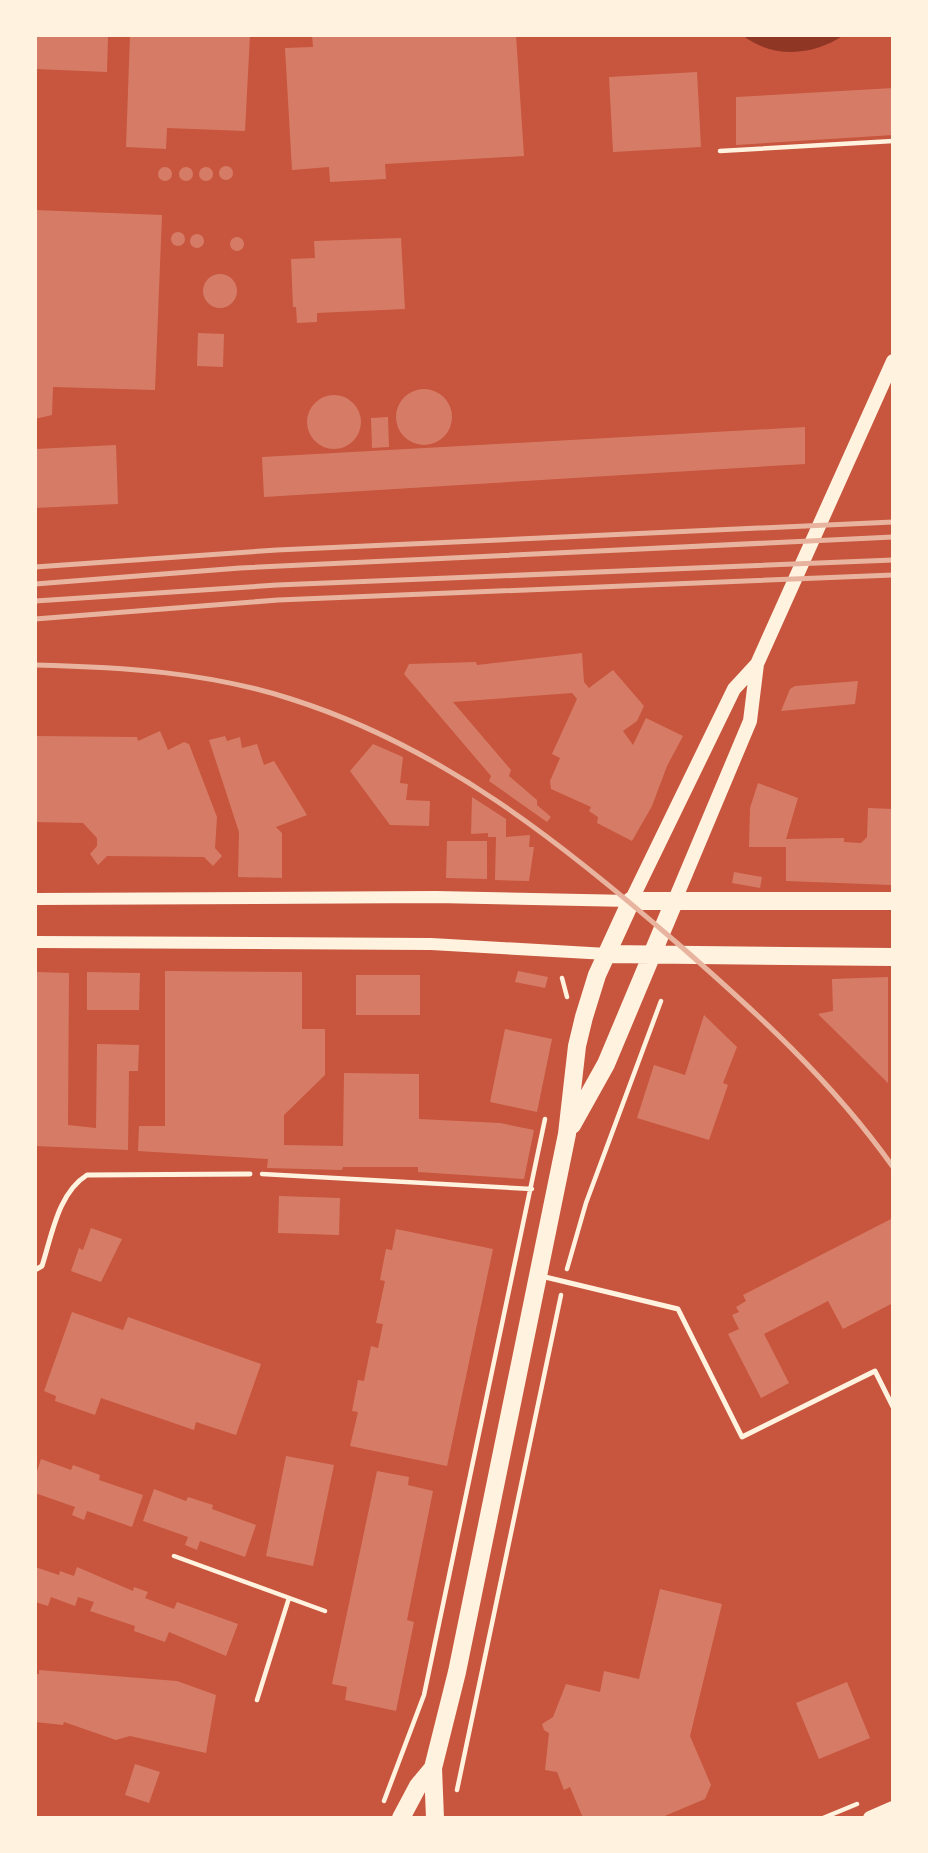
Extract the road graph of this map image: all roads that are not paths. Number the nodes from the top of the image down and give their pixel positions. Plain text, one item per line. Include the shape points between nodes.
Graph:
1 (893, 361) edge
2 (757, 664) junction
3 (35, 899) edge
4 (631, 901) junction
5 (893, 901) edge
6 (674, 902) junction
7 (35, 942) edge
8 (607, 954) junction
9 (651, 956) junction
10 (893, 957) edge
11 (567, 1134) junction
12 (250, 1174) road end
13 (35, 1270) edge
14 (538, 1275) junction
15 (893, 1407) edge
16 (433, 1768) junction
17 (893, 1808) edge
18 (401, 1818) edge
19 (435, 1818) edge
20 (870, 1818) edge

1 - 2 main road
2 - 4 main road via 734,688
2 - 6 main road via 750,722
3 - 4 street
4 - 6 main road
4 - 8 main road
5 - 6 main road
6 - 9 main road
7 - 8 street via 418,944
8 - 9 main road
8 - 11 main road via 590,994 577,1046
9 - 10 main road
9 - 11 main road via 606,1064
11 - 14 main road
12 - 13 lane via 87,1175 66,1195 42,1266
14 - 15 lane via 678,1309 742,1437 875,1371
14 - 16 main road
16 - 18 main road
16 - 19 main road
17 - 20 main road

